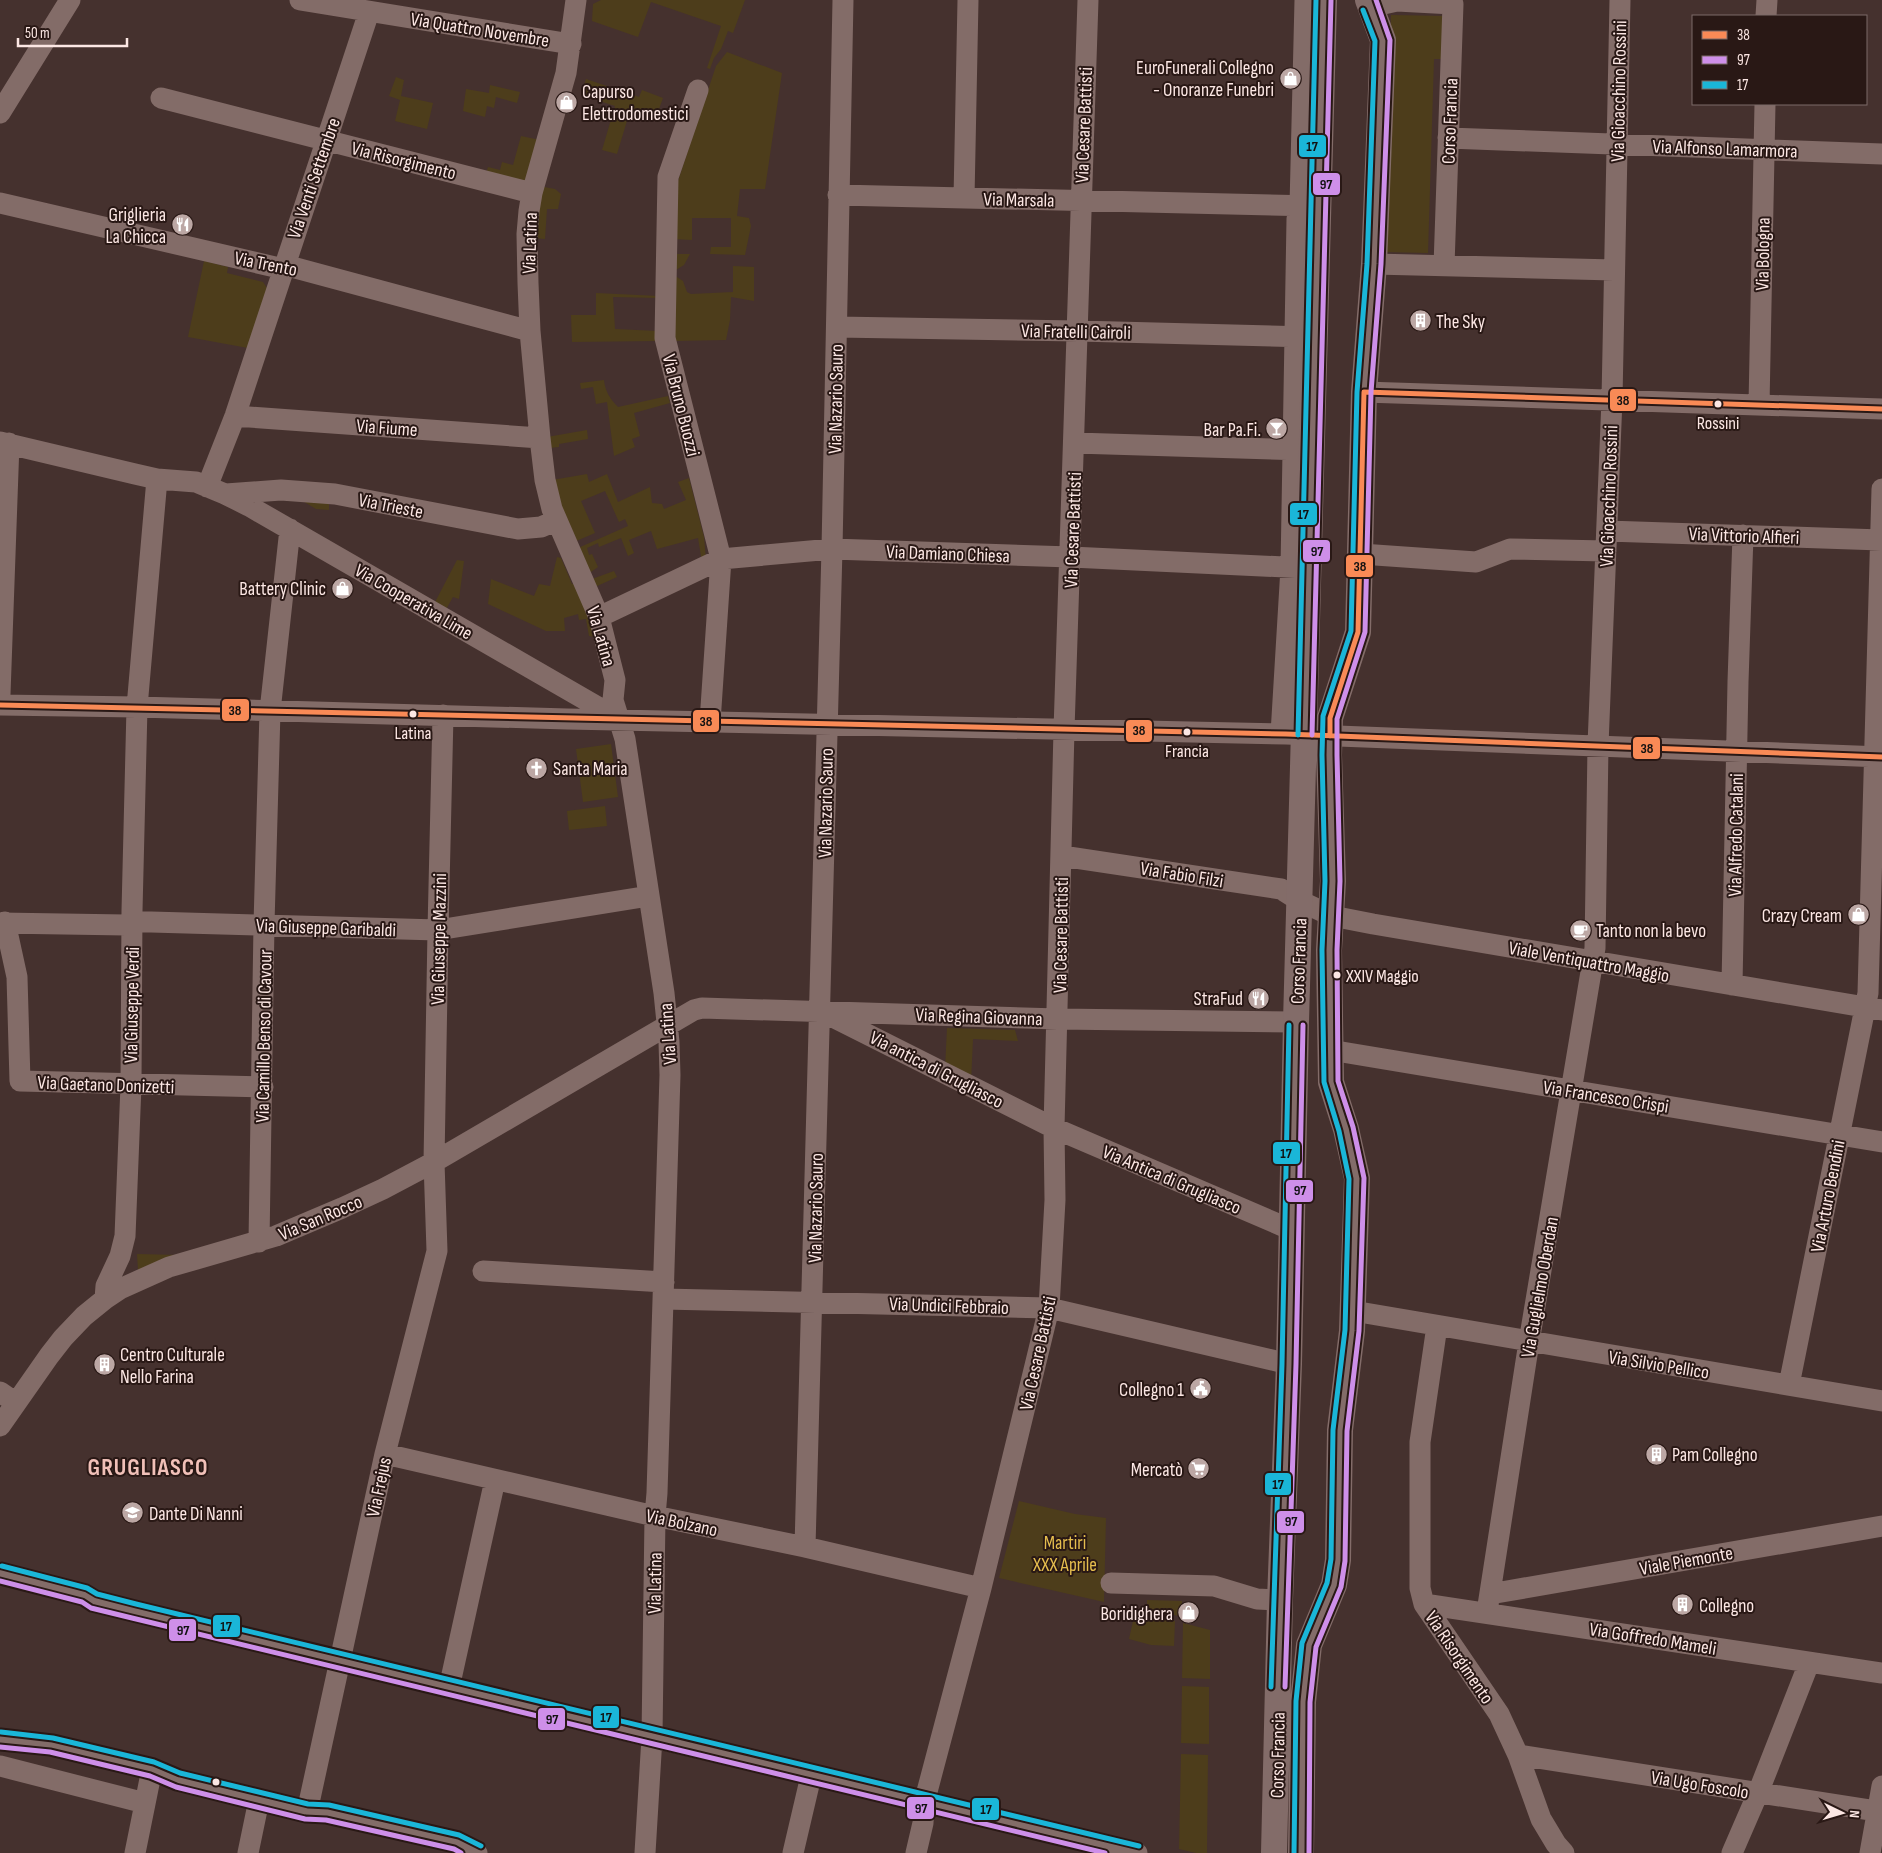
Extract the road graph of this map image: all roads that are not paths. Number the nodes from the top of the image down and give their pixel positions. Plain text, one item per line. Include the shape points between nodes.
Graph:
1 (70, 0) edge
2 (300, 0) edge
3 (576, 0) edge
4 (843, 0) edge
5 (968, 0) edge
6 (1088, 0) edge
7 (1305, 0) edge
8 (1324, 0) edge
9 (1620, 0) edge
10 (1767, 0) edge
11 (1425, 1) edge
12 (1369, 3) edge
13 (370, 12) junction
14 (1766, 15) edge
15 (571, 44) junction
16 (698, 90) dead end
17 (161, 98) dead end
18 (1765, 105) edge
19 (0, 113) edge
20 (1312, 128) junction
21 (1448, 138) junction
22 (326, 140) junction
23 (1617, 143) junction
24 (1764, 150) junction
25 (1882, 154) edge
26 (532, 192) junction
27 (838, 194) junction
28 (964, 198) junction
29 (1081, 201) junction
30 (0, 203) edge
31 (1309, 206) junction
32 (1374, 264) junction
33 (1444, 266) junction
34 (283, 269) junction
35 (1614, 270) junction
36 (837, 327) junction
37 (530, 331) junction
38 (1078, 331) junction
39 (1304, 337) junction
40 (1364, 392) junction
41 (1612, 399) junction
42 (1759, 405) junction
43 (1882, 409) edge
44 (235, 416) junction
45 (540, 438) junction
46 (4, 443) edge
47 (1074, 443) junction
48 (1302, 449) junction
49 (157, 479) junction
50 (1882, 489) edge
51 (216, 490) junction
52 (556, 521) junction
53 (290, 528) junction
54 (1743, 535) junction
55 (1881, 540) edge
56 (1603, 544) junction
57 (832, 549) junction
58 (1361, 554) junction
59 (1071, 557) junction
60 (720, 559) junction
61 (1300, 568) junction
62 (1881, 594) edge
63 (600, 616) junction
64 (0, 694) edge
65 (0, 705) edge
66 (137, 707) junction
67 (270, 711) junction
68 (443, 716) junction
69 (619, 720) junction
70 (710, 722) junction
71 (827, 724) junction
72 (1064, 730) junction
73 (1305, 735) junction
74 (1598, 745) junction
75 (1737, 751) junction
76 (1879, 757) edge
77 (1062, 856) junction
78 (649, 896) junction
79 (1300, 901) junction
80 (1332, 916) junction
81 (2, 923) edge
82 (132, 924) junction
83 (264, 924) junction
84 (438, 930) junction
85 (1594, 961) junction
86 (1732, 985) junction
87 (1874, 1009) edge
88 (820, 1011) junction
89 (1058, 1019) junction
90 (1296, 1022) junction
91 (667, 1026) junction
92 (1330, 1050) junction
93 (131, 1085) junction
94 (263, 1087) junction
95 (1572, 1090) junction
96 (1054, 1128) junction
97 (1839, 1134) junction
98 (1882, 1142) edge
99 (434, 1162) junction
100 (1292, 1230) junction
101 (259, 1242) junction
102 (483, 1271) dead end
103 (663, 1290) junction
104 (105, 1298) junction
105 (812, 1302) junction
106 (1049, 1308) junction
107 (1365, 1313) dead end
108 (1437, 1326) junction
109 (1529, 1342) junction
110 (1289, 1364) junction
111 (1789, 1385) junction
112 (8, 1397) edge
113 (1882, 1401) edge
114 (0, 1426) edge
115 (385, 1454) junction
116 (495, 1480) junction
117 (654, 1516) junction
118 (1882, 1526) edge
119 (805, 1547) junction
120 (0, 1573) edge
121 (1112, 1583) dead end
122 (981, 1588) junction
123 (1280, 1600) junction
124 (1488, 1603) junction
125 (1424, 1604) junction
126 (339, 1661) junction
127 (1809, 1663) junction
128 (1882, 1673) edge
129 (449, 1688) junction
130 (652, 1738) junction
131 (0, 1739) edge
132 (1518, 1755) junction
133 (0, 1766) edge
134 (152, 1769) junction
135 (811, 1776) junction
136 (1882, 1786) edge
137 (1758, 1793) junction
138 (259, 1800) junction
139 (145, 1803) junction
140 (924, 1803) junction
141 (306, 1812) junction
142 (1880, 1812) edge
143 (135, 1853) edge
144 (248, 1853) edge
145 (477, 1853) edge
146 (645, 1853) edge
147 (793, 1853) edge
148 (916, 1853) edge
149 (1137, 1853) edge
150 (1274, 1853) edge
151 (1301, 1853) edge
152 (1564, 1853) edge
153 (1732, 1853) edge
154 (1870, 1853) edge

1 - 19 street
2 - 13 street, Via Quattro Novembre
3 - 15 street, Via Latina
4 - 27 street, Via Nazario Sauro
5 - 28 street
6 - 29 street, Via Cesare Battisti
7 - 20 street, Corso Francia
8 - 20 main road, Corso Francia
9 - 23 street, Via Gioacchino Rossini
10 - 14 street
11 - 12 street, Corso Francia
11 - 21 street, Corso Francia via 1453,4
12 - 32 main road, Corso Francia via 1383,40
13 - 15 street, Via Quattro Novembre
13 - 22 street, Via Venti Settembre
15 - 26 street, Via Latina via 566,73
16 - 60 street, Via Bruno Buozzi via 668,177 665,338
17 - 22 street, Via Risorgimento
18 - 24 street, Via Bologna
20 - 31 main road, Corso Francia
21 - 23 street, Via Alfonso Lamarmora
21 - 33 street, Corso Francia
22 - 26 street, Via Risorgimento
22 - 34 street, Via Venti Settembre
23 - 24 street, Via Alfonso Lamarmora
23 - 35 street, Via Gioacchino Rossini
24 - 25 street, Via Alfonso Lamarmora
24 - 42 street, Via Bologna
26 - 37 street, Via Latina via 527,234
27 - 28 street, Via Marsala
27 - 36 street, Via Nazario Sauro
28 - 29 street, Via Marsala
29 - 31 street, Via Marsala
29 - 38 street, Via Cesare Battisti
30 - 34 street, Via Trento
31 - 39 main road, Corso Francia
32 - 33 street
32 - 40 main road, Corso Francia
33 - 35 street
34 - 37 street, Via Trento via 292,267
34 - 44 street, Via Venti Settembre
35 - 41 street, Via Gioacchino Rossini
36 - 38 street, Via Fratelli Cairoli
36 - 57 street, Via Nazario Sauro
37 - 45 street, Via Latina
38 - 39 street, Via Fratelli Cairoli
38 - 47 street, Via Cesare Battisti
39 - 48 main road, Corso Francia
40 - 41 street
40 - 58 main road, Corso Francia
41 - 42 street
41 - 56 street, Via Gioacchino Rossini
42 - 43 street
44 - 45 street, Via Fiume
44 - 51 street, Via Venti Settembre
45 - 52 street, Via Latina via 545,480
46 - 49 street
46 - 64 street
47 - 48 street
47 - 59 street, Via Cesare Battisti
48 - 61 main road, Corso Francia
49 - 51 street via 196,482
49 - 66 street, Via Giuseppe Verdi
50 - 55 street
51 - 52 street, Via Trieste via 335,494 518,530
51 - 53 street, Via Cooperativa Lime
52 - 63 street, Via Latina
53 - 67 street, Via Camillo Benso di Cavour
53 - 69 street, Via Cooperativa Lime
54 - 55 street, Via Vittorio Alfieri
54 - 56 street, Via Vittorio Alfieri
54 - 75 street, Via Alfredo Catalani
55 - 62 street
56 - 58 street via 1510,548 1476,562
56 - 74 street, Via Gioacchino Rossini
57 - 59 street, Via Damiano Chiesa
57 - 60 street, Via Damiano Chiesa
57 - 71 street, Via Nazario Sauro
58 - 73 main road, Corso Francia via 1358,632 1330,718
59 - 61 street, Via Damiano Chiesa
59 - 72 street, Via Cesare Battisti
60 - 63 street, Via Damiano Chiesa
60 - 70 street, Via Bruno Buozzi
61 - 73 main road, Corso Francia
62 - 76 street
63 - 69 street, Via Latina via 615,680 613,700
65 - 66 street
66 - 67 street
66 - 82 street, Via Giuseppe Verdi
67 - 68 street
67 - 83 street, Via Camillo Benso di Cavour
68 - 69 street
68 - 84 street, Via Giuseppe Mazzini
69 - 70 street
69 - 78 street, Via Latina via 625,739
70 - 71 street
71 - 72 street
71 - 88 street, Via Nazario Sauro
72 - 73 street
72 - 77 street, Via Cesare Battisti
73 - 74 street
73 - 79 main road, Corso Francia
73 - 80 main road, Corso Francia
74 - 75 street
74 - 85 street, Via Gioacchino Rossini
75 - 76 street
75 - 86 street, Via Alfredo Catalani
76 - 87 street via 1869,983
77 - 79 street, Via Fabio Filzi via 1281,889
77 - 89 street, Via Cesare Battisti
78 - 84 street, Via Giuseppe Garibaldi
78 - 91 street, Via Latina
79 - 80 street, Viale Ventiquattro Maggio
79 - 90 main road, Corso Francia
80 - 85 street, Viale Ventiquattro Maggio
80 - 92 main road, Corso Francia
81 - 82 street, Via Giuseppe Garibaldi
81 - 93 street, Via Gaetano Donizetti via 17,977 20,1081
82 - 83 street, Via Giuseppe Garibaldi
82 - 93 street, Via Giuseppe Verdi
83 - 84 street, Via Giuseppe Garibaldi
83 - 94 street, Via Camillo Benso di Cavour
84 - 99 street, Via Giuseppe Mazzini
85 - 86 street, Viale Ventiquattro Maggio
85 - 95 street, Via Guglielmo Oberdan
86 - 87 street, Viale Ventiquattro Maggio
87 - 97 street, Via Arturo Bendini
88 - 89 street, Via Regina Giovanna
88 - 91 street, Via Regina Giovanna via 702,1008 686,1013
88 - 96 street, Via antica di Grugliasco
88 - 105 street, Via Nazario Sauro
89 - 90 street, Via Regina Giovanna
89 - 96 street, Via Cesare Battisti
90 - 100 main road, Corso Francia
91 - 99 street, Via San Rocco
91 - 103 street, Via Latina via 670,1075
92 - 95 street, Via Francesco Crispi
92 - 151 main road, Corso Francia via 1331,1082 1357,1178 1352,1331 1340,1430 1338,1560 1334,1585 1309,1645 1303,1702
93 - 94 street, Via Gaetano Donizetti
93 - 104 street, Via Giuseppe Verdi via 125,1236 106,1286
94 - 101 street, Via Camillo Benso di Cavour
95 - 97 street, Via Francesco Crispi
95 - 109 street, Via Guglielmo Oberdan
96 - 100 street, Via Antica di Grugliasco
96 - 106 street, Via Cesare Battisti via 1055,1200
97 - 98 street, Via Francesco Crispi
97 - 111 street, Via Arturo Bendini
99 - 101 street, Via San Rocco via 342,1208
99 - 115 street, Via Frejus via 437,1252
100 - 110 main road, Corso Francia
101 - 104 street, Via San Rocco via 169,1267
102 - 103 street
103 - 105 street, Via Undici Febbraio
103 - 117 street, Via Latina
104 - 112 street, Via San Rocco
105 - 106 street, Via Undici Febbraio
105 - 119 street, Via Nazario Sauro
106 - 110 street, Via Undici Febbraio
106 - 122 street, Via Cesare Battisti
107 - 108 street
108 - 109 street, Via Silvio Pellico
108 - 125 street, Via Risorgimento via 1420,1442 1420,1588
109 - 111 street, Via Silvio Pellico
109 - 124 street, Via Guglielmo Oberdan
110 - 123 main road, Corso Francia
111 - 113 street, Via Silvio Pellico
112 - 114 street, Via San Rocco
115 - 116 street, Via Bolzano
115 - 126 street, Via Frejus
116 - 117 street, Via Bolzano
116 - 129 street
117 - 119 street, Via Bolzano
117 - 130 street, Via Latina
118 - 124 street, Viale Piemonte
119 - 122 street, Via Bolzano
120 - 126 street via 85,1595 94,1601
121 - 123 street via 1214,1586 1257,1600
122 - 140 street, Via Cesare Battisti
123 - 150 main road, Corso Francia
124 - 125 street, Via Goffredo Mameli
124 - 127 street, Via Goffredo Mameli
125 - 132 street, Via Risorgimento via 1499,1714
126 - 129 street
126 - 141 street, Via Frejus
127 - 128 street, Via Goffredo Mameli
127 - 137 street
129 - 130 street
130 - 135 street
130 - 146 street, Via Latina
131 - 134 street via 51,1745
132 - 137 street, Via Ugo Foscolo
132 - 152 street, Via Risorgimento via 1541,1820
133 - 139 street
134 - 138 street via 178,1780
134 - 139 street
135 - 140 street
135 - 147 street
136 - 142 street
137 - 142 street, Via Ugo Foscolo
137 - 153 street
138 - 141 street
138 - 144 street
139 - 143 street
140 - 148 street, Via Cesare Battisti
140 - 149 street
141 - 145 street via 327,1812 457,1842
142 - 154 street

